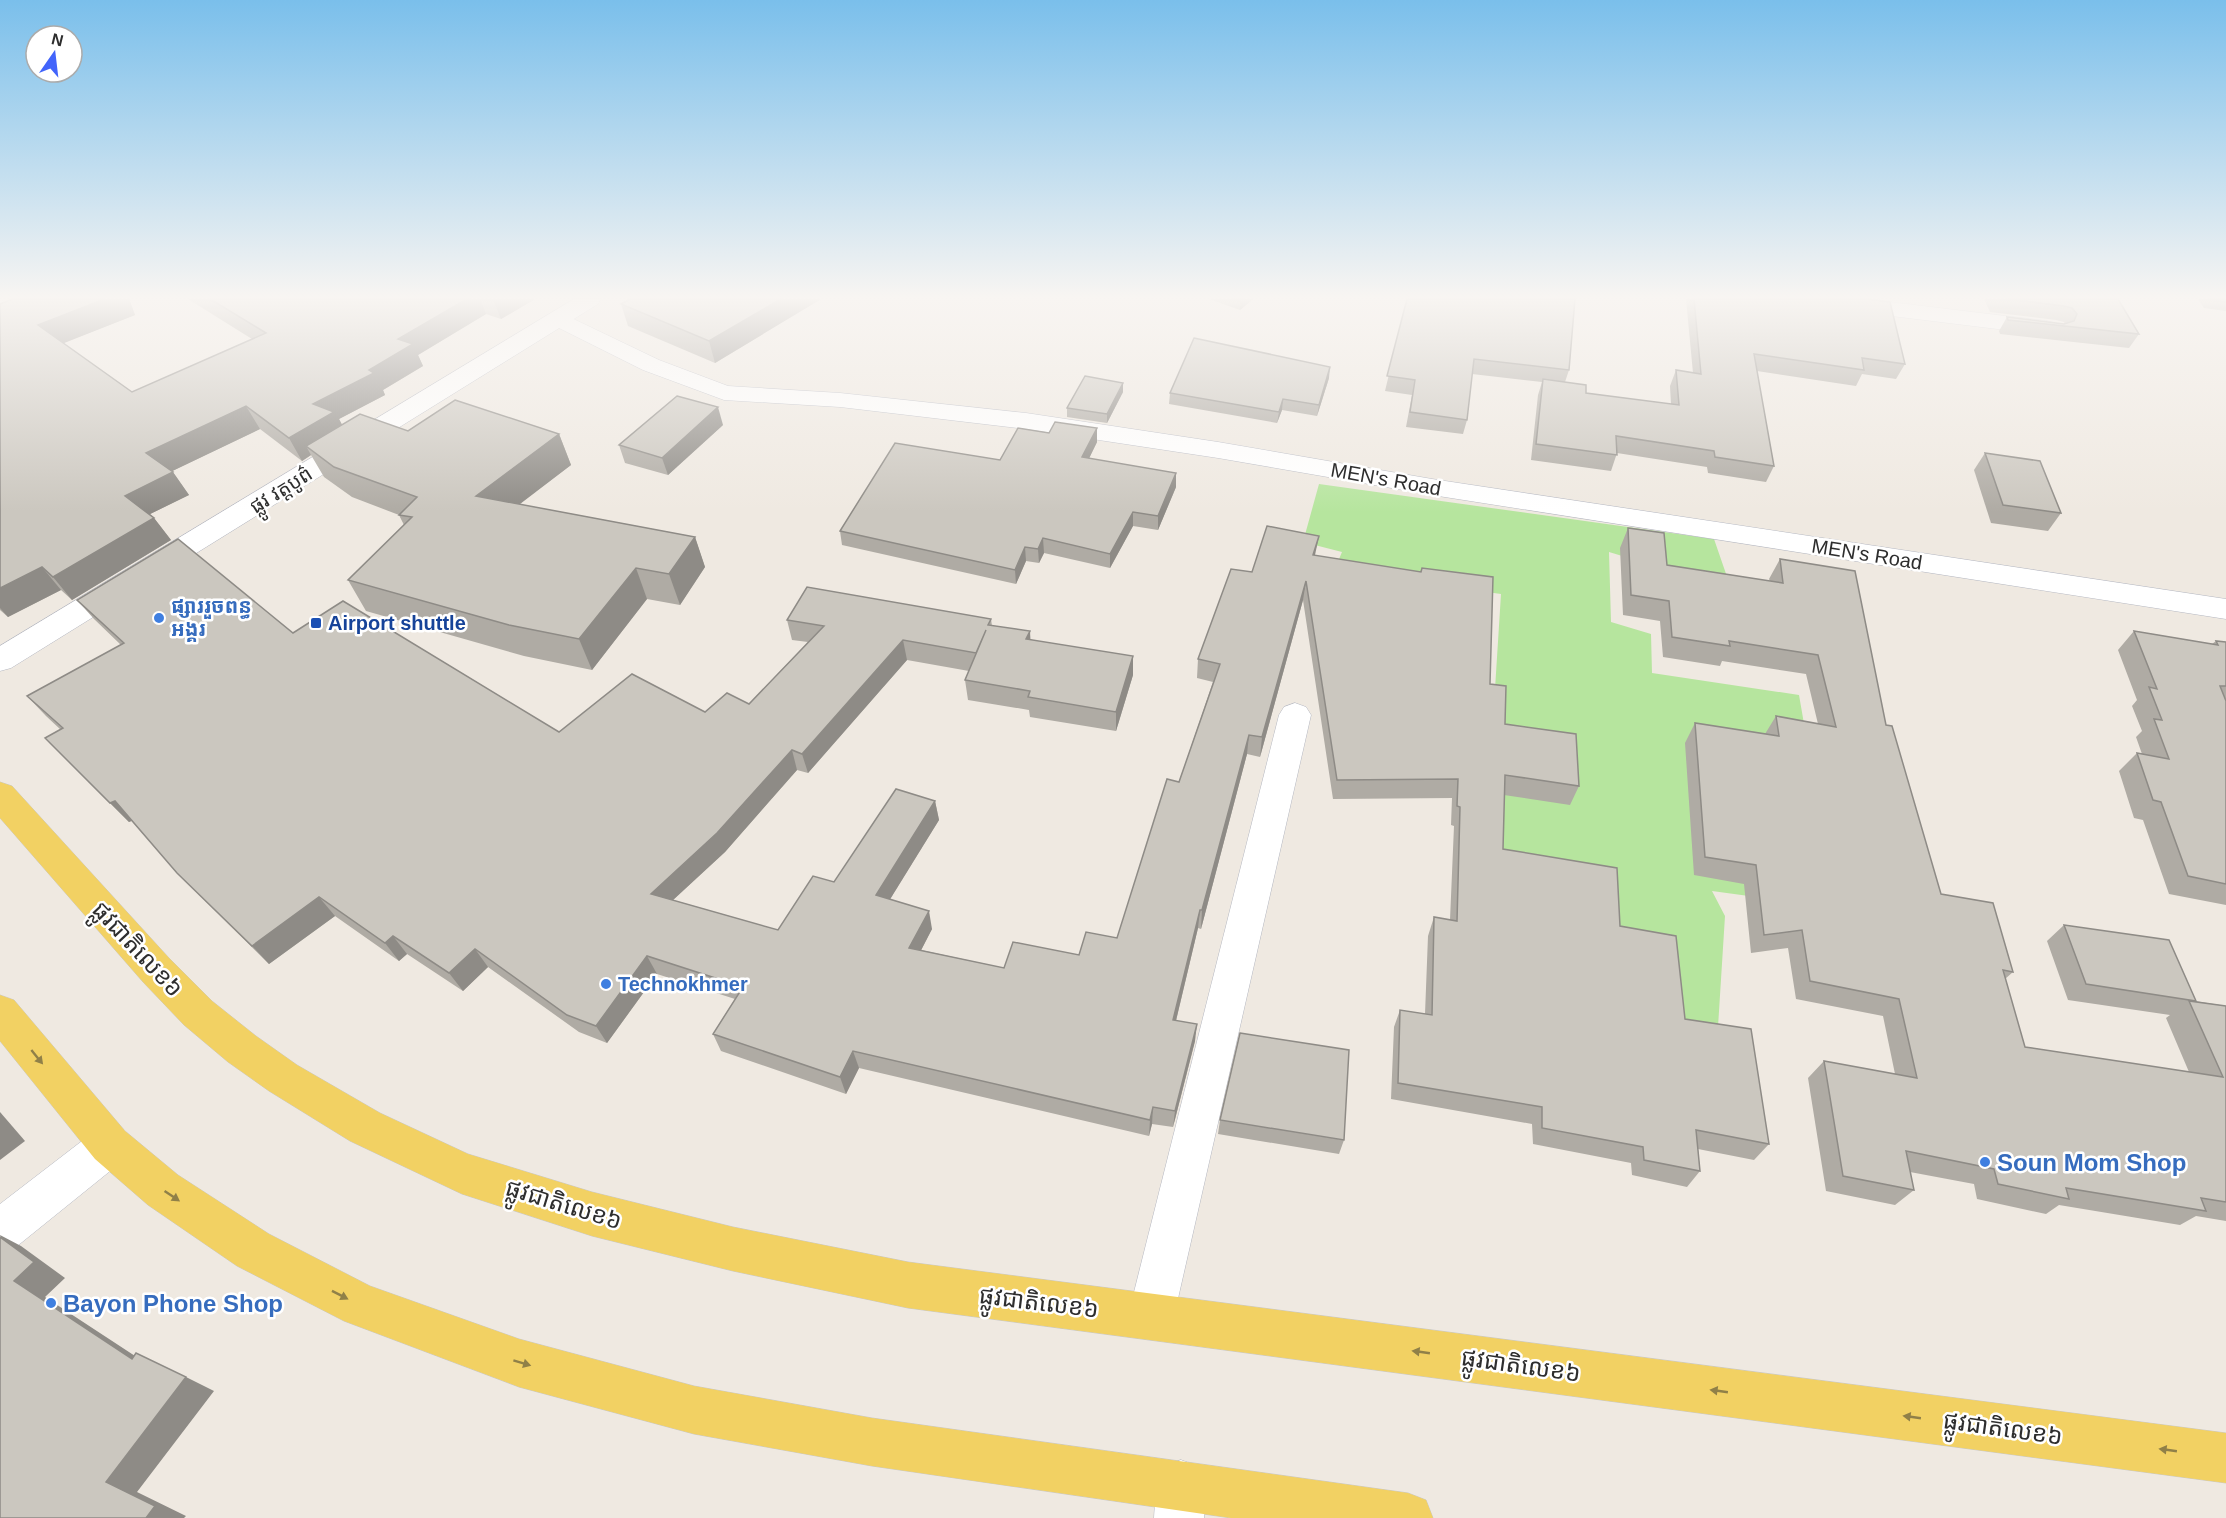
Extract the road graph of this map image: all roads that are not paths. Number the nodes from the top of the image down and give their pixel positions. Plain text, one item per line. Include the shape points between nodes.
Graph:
1 (476, 370) edge
2 (664, 370) edge
3 (2226, 609) edge
4 (0, 660) edge
5 (1295, 715) dead end
6 (0, 795) edge
7 (0, 1012) edge
8 (110, 1145) junction
9 (0, 1231) edge
10 (1151, 1316) junction
11 (2226, 1458) edge
12 (1180, 1502) edge
13 (1408, 1518) edge

1 - 4 street, ផ្លូវ វត្តបូព៌
2 - 3 street, MEN's Road via 724,393 840,400 1026,421
5 - 10 street
6 - 10 main road, ផ្លូវជាតិលេខ៦ via 156,970 233,1042 283,1078 365,1127 462,1173 592,1214 733,1249 908,1284
7 -> 8 main road
8 - 9 street
8 -> 12 main road via 163,1190 253,1250 360,1305 519,1363 694,1410
11 -> 10 main road, ផ្លូវជាតិលេខ៦
12 - 13 main road

